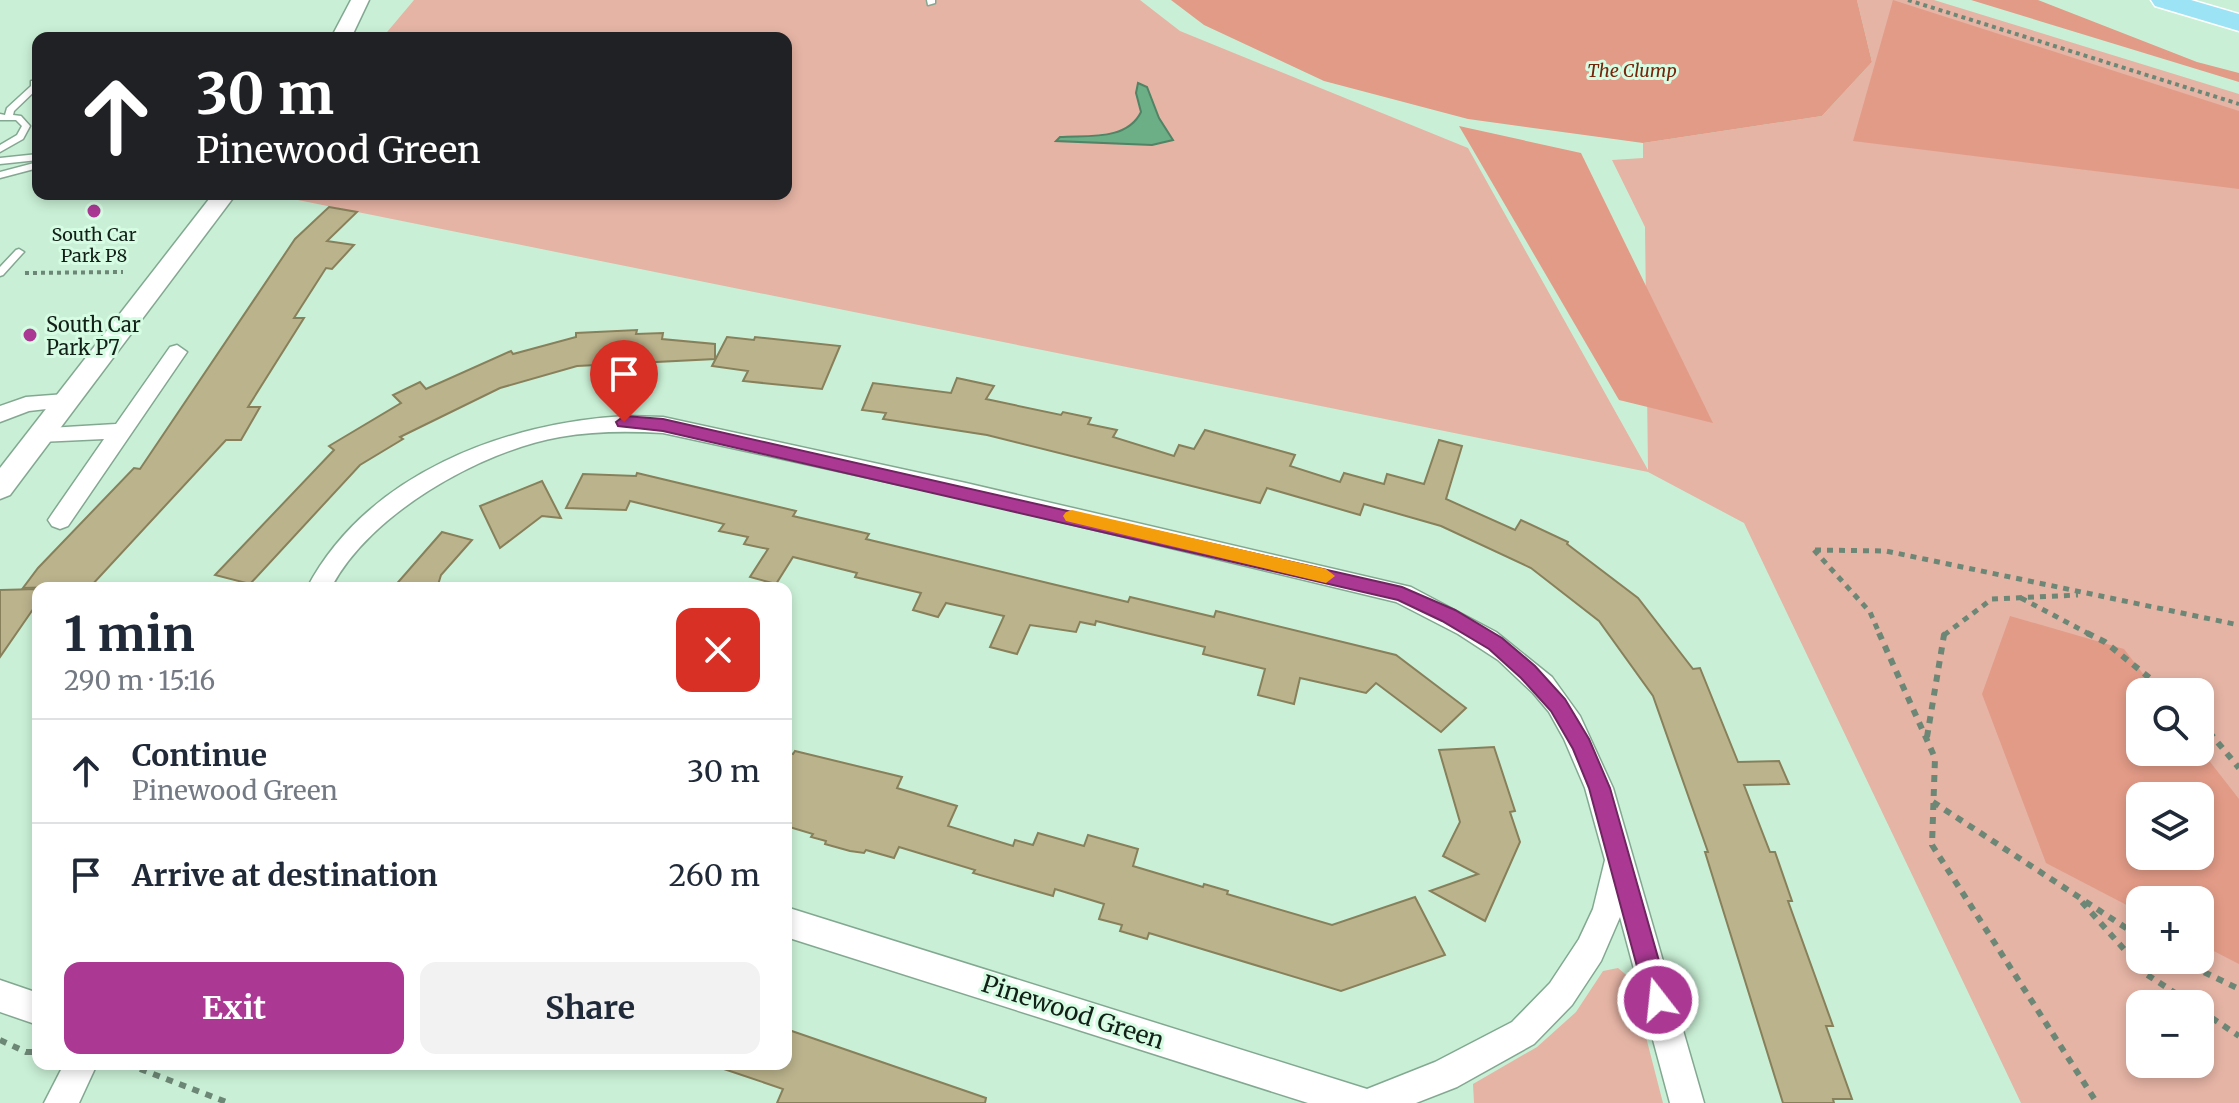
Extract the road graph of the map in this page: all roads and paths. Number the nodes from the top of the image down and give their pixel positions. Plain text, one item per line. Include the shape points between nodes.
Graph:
1 (360, 0) edge
2 (1908, 0) edge
3 (2164, 0) edge
4 (2239, 23) edge
5 (344, 32) edge
6 (32, 84) edge
7 (32, 89) edge
8 (32, 98) edge
9 (10, 99) junction
10 (21, 99) junction
11 (2239, 104) edge
12 (0, 107) edge
13 (4, 116) edge
14 (25, 131) junction
15 (32, 132) edge
16 (0, 150) edge
17 (32, 150) edge
18 (32, 158) edge
19 (0, 161) edge
20 (32, 167) edge
21 (0, 175) edge
22 (218, 200) edge
23 (0, 253) edge
24 (123, 272) dead end
25 (0, 273) edge
26 (15, 273) dead end
27 (177, 352) dead end
28 (65, 401) junction
29 (0, 414) edge
30 (122, 431) junction
31 (40, 434) junction
32 (3, 480) edge
33 (60, 520) dead end
34 (322, 582) edge
35 (2087, 595) junction
36 (2020, 598) junction
37 (2239, 625) edge
38 (2150, 678) edge
39 (2214, 738) edge
40 (1926, 740) junction
41 (2239, 768) edge
42 (1933, 802) junction
43 (1618, 858) junction
44 (2076, 895) junction
45 (792, 924) edge
46 (2126, 928) edge
47 (2208, 974) edge
48 (2239, 989) edge
49 (2171, 990) edge
50 (0, 996) edge
51 (32, 1007) edge
52 (2214, 1019) edge
53 (2239, 1036) edge
54 (0, 1040) edge
55 (32, 1052) edge
56 (78, 1070) edge
57 (143, 1070) edge
58 (61, 1103) edge
59 (229, 1103) edge
60 (1360, 1103) edge
61 (1374, 1103) edge
62 (1687, 1103) edge
63 (2097, 1103) edge

1 - 5 street
2 - 11 path
3 - 4 highway
6 - 9 lane
7 - 10 lane
8 - 10 lane
9 - 10 lane
9 - 12 lane
10 - 13 lane
13 - 14 lane via 24,121
14 - 15 lane
14 - 16 lane
16 - 17 lane
18 - 19 lane
20 - 21 lane
22 - 28 street
23 - 25 lane via 19,252
24 - 26 path
27 - 30 street
28 - 29 street via 26,404
28 - 31 street
30 - 31 street
30 - 33 street
31 - 32 street
34 - 43 street via 376,517 475,454 513,439 583,425 663,425 1402,594 1495,644 1558,705 1599,788
35 - 36 path
35 - 37 path
35 - 40 path via 1886,551 1814,550 1870,612
36 - 38 path via 2105,642
36 - 40 path via 1992,599 1944,635
39 - 41 path
40 - 42 path via 1935,758
42 - 44 path
42 - 63 path via 1932,845
43 - 61 street via 1608,910 1590,950 1561,994 1523,1033 1445,1075
43 - 62 street
44 - 46 path
44 - 49 path via 2146,974
45 - 60 street, Pinewood Green
47 - 48 path
50 - 51 street
52 - 53 path
54 - 55 path
56 - 58 street
57 - 59 path

